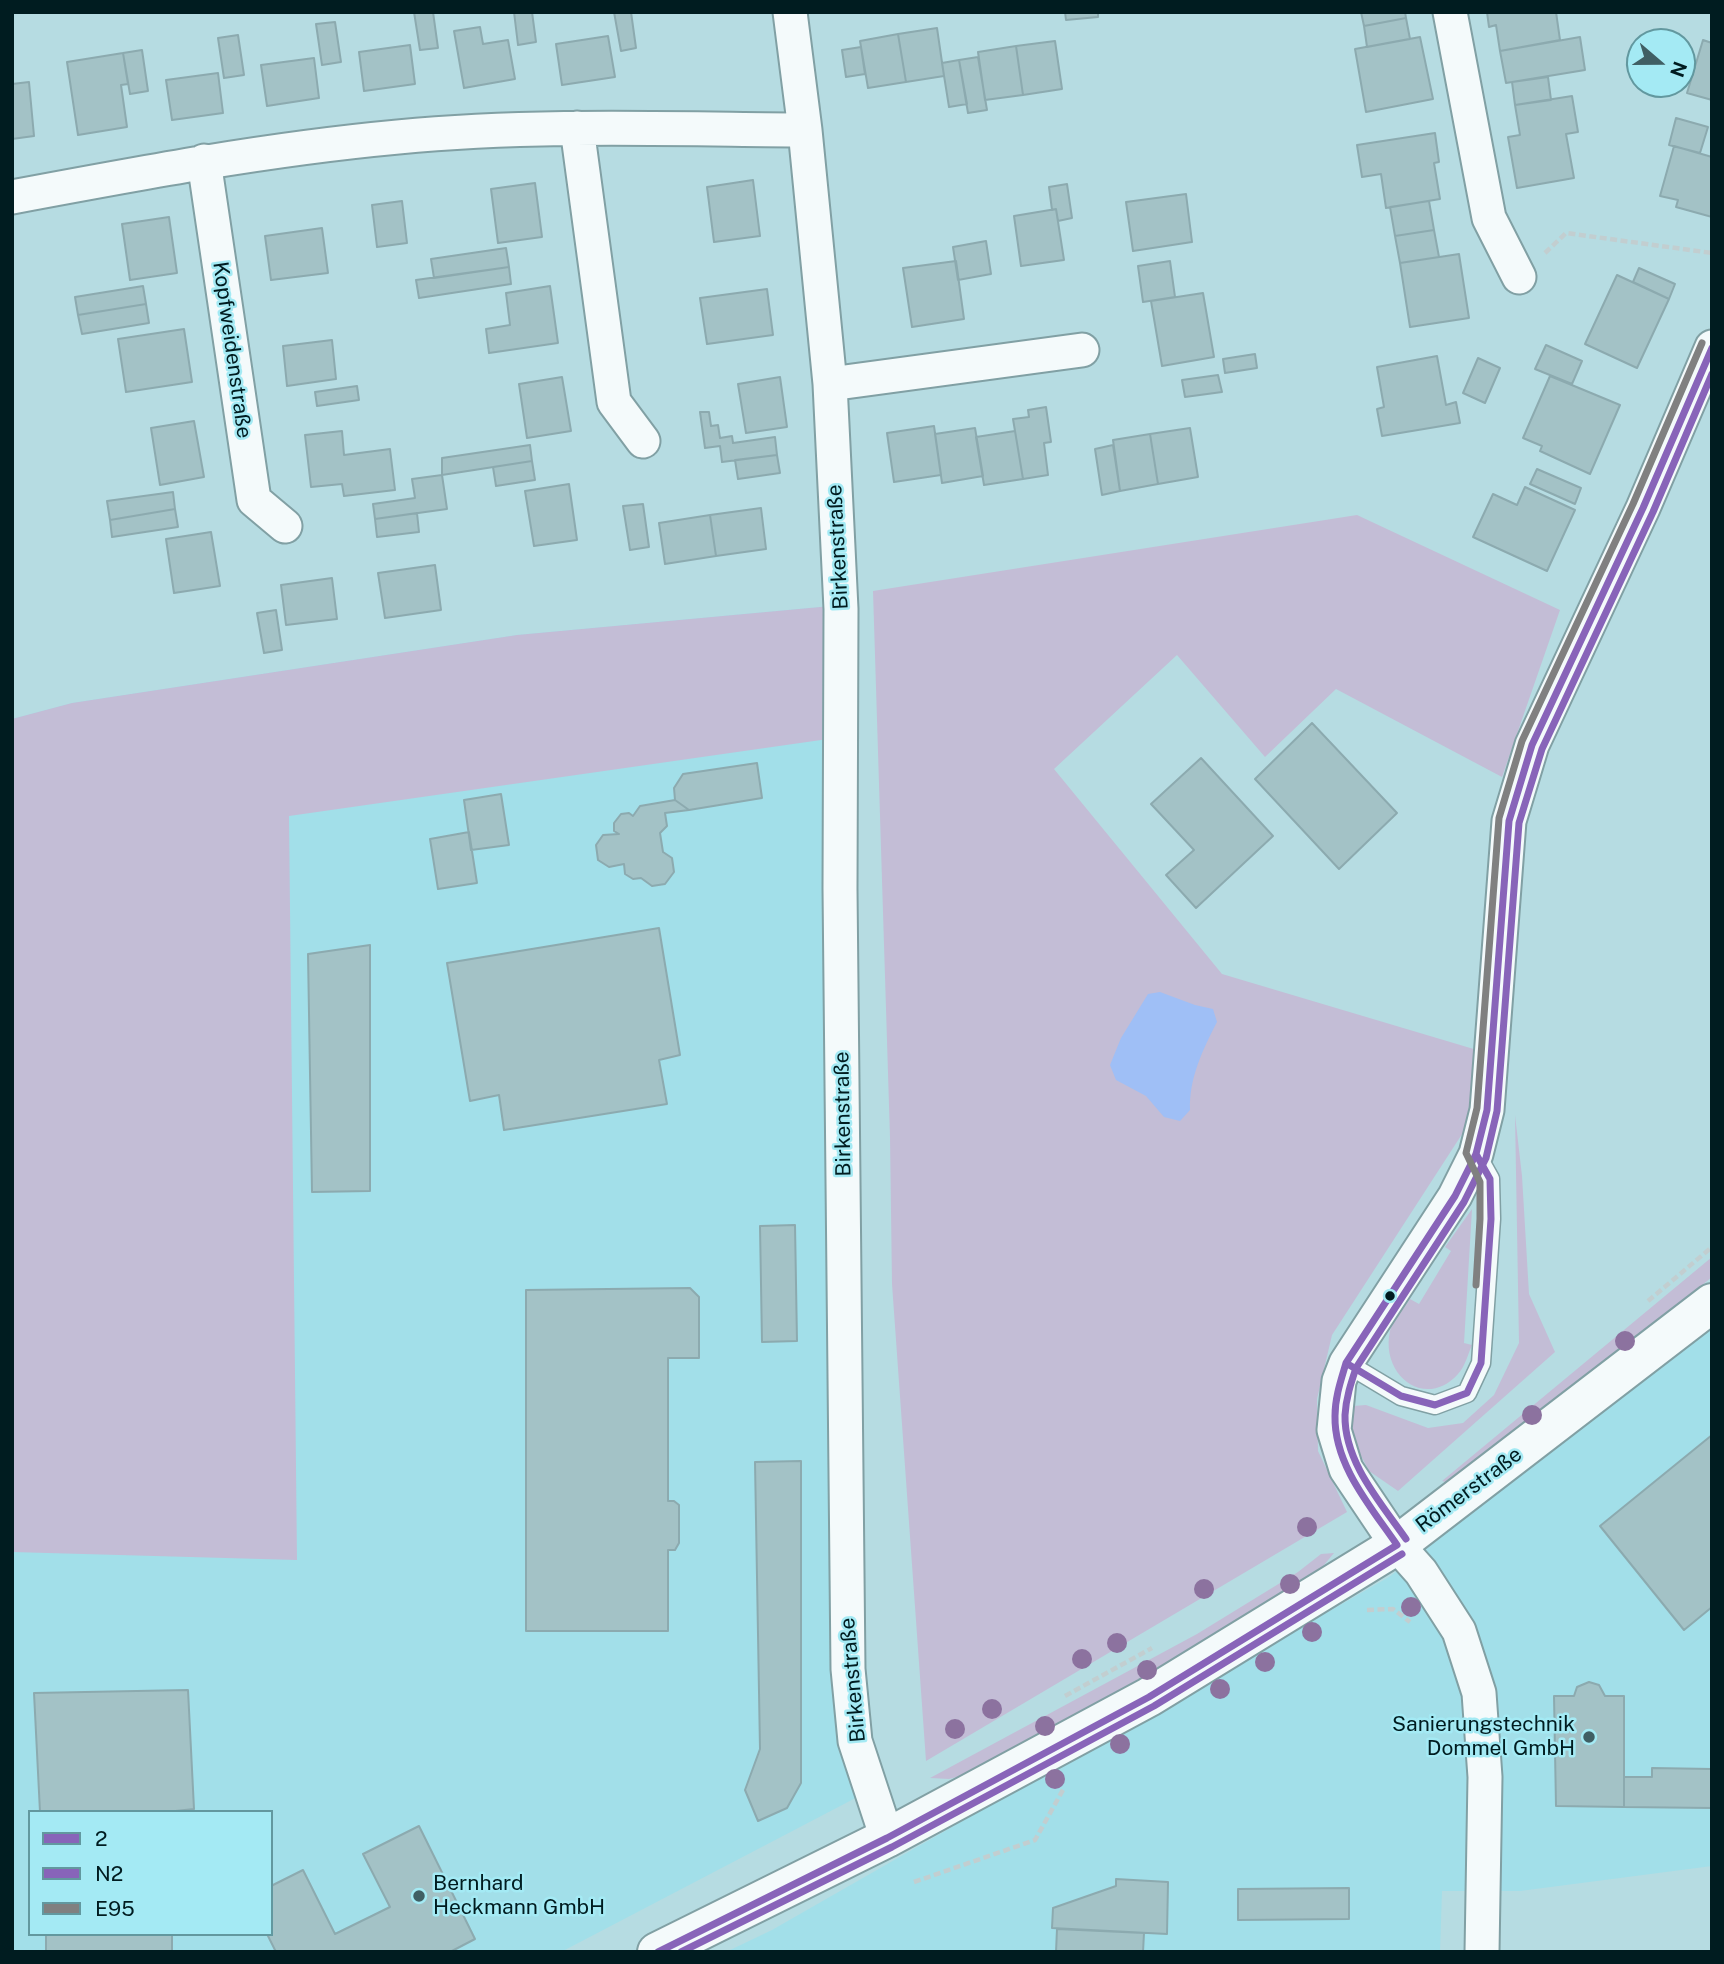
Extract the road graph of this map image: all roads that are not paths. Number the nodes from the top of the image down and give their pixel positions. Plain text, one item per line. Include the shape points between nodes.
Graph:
1 (790, 12) edge
2 (1450, 12) edge
3 (577, 128) junction
4 (805, 130) junction
5 (204, 161) junction
6 (12, 197) edge
7 (1519, 277) road end
8 (1712, 347) edge
9 (1082, 350) dead end
10 (830, 384) junction
11 (643, 441) dead end
12 (285, 526) dead end
13 (1476, 1154) junction
14 (1712, 1303) edge
15 (1346, 1363) junction
16 (1397, 1545) junction
17 (887, 1838) junction
18 (657, 1952) edge
19 (1482, 1952) edge

1 - 4 street, Birkenstraße
2 - 7 street via 1489,218
3 - 4 street
3 - 5 street via 399,137
3 - 11 street via 614,402
4 - 10 street, Birkenstraße
5 - 6 street
5 - 12 street, Kopfweidenstraße via 254,500
8 - 13 street via 1532,745 1509,821 1487,1110
9 - 10 street
10 - 17 street, Birkenstraße via 841,609 848,1669 855,1741
13 - 15 street via 1455,1196
13 - 15 lane via 1490,1179 1491,1219 1480,1363 1467,1393 1435,1405 1401,1396
14 - 16 main road, Römerstraße
15 - 16 street via 1337,1390 1334,1430 1346,1469
16 - 17 main road, Römerstraße via 1149,1697
16 - 19 street via 1459,1631 1479,1693 1485,1777
17 - 18 main road, Römerstraße

